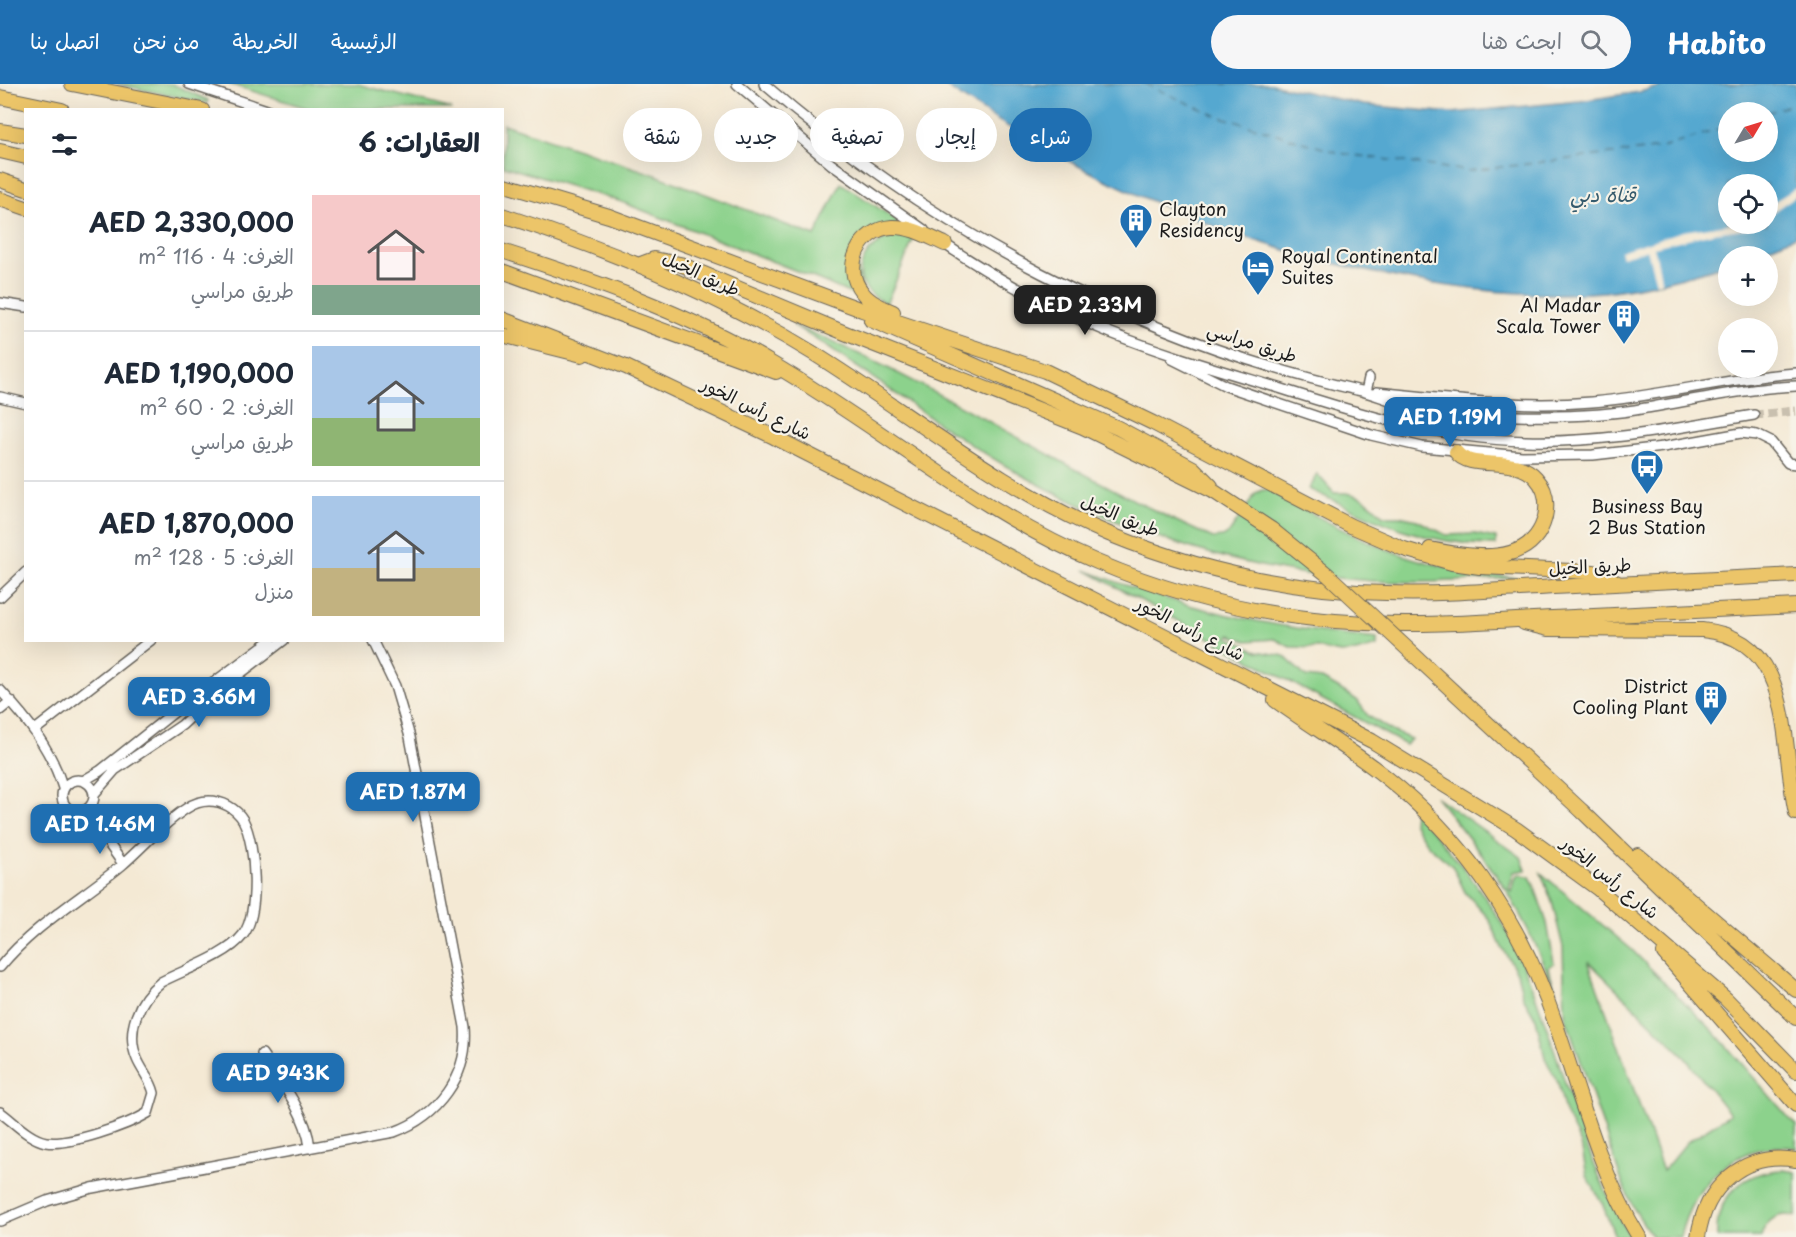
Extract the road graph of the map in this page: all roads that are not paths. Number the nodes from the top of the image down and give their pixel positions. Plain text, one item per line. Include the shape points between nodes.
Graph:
1 (72, 84) edge
2 (189, 84) edge
3 (737, 84) edge
4 (764, 84) edge
5 (781, 84) edge
6 (774, 92) junction
7 (0, 97) edge
8 (52, 108) edge
9 (192, 108) edge
10 (261, 108) edge
11 (0, 131) edge
12 (24, 135) edge
13 (0, 151) edge
14 (24, 157) edge
15 (0, 180) edge
16 (504, 185) edge
17 (24, 188) edge
18 (0, 199) edge
19 (24, 207) edge
20 (504, 215) edge
21 (945, 244) junction
22 (504, 252) edge
23 (638, 265) junction
24 (504, 272) edge
25 (0, 303) edge
26 (24, 307) edge
27 (862, 310) junction
28 (504, 320) edge
29 (504, 336) edge
30 (969, 344) junction
31 (1157, 350) junction
32 (595, 354) junction
33 (1796, 373) edge
34 (1718, 377) edge
35 (1369, 378) dead end
36 (798, 379) junction
37 (1710, 384) junction
38 (1796, 386) edge
39 (1366, 392) junction
40 (0, 397) edge
41 (24, 402) edge
42 (1755, 415) tunnel mouth
43 (1456, 452) junction
44 (1796, 464) edge
45 (1213, 490) junction
46 (1302, 500) junction
47 (24, 574) edge
48 (1796, 575) edge
49 (1617, 584) junction
50 (0, 597) edge
51 (1796, 606) edge
52 (1516, 620) junction
53 (148, 642) edge
54 (268, 642) edge
55 (281, 642) edge
56 (374, 642) edge
57 (1252, 682) junction
58 (0, 690) edge
59 (11, 701) junction
60 (0, 710) edge
61 (172, 713) junction
62 (182, 725) junction
63 (35, 730) junction
64 (55, 761) junction
65 (80, 780) junction
66 (63, 788) junction
67 (93, 799) junction
68 (1583, 812) junction
69 (77, 813) junction
70 (1796, 813) edge
71 (99, 830) junction
72 (123, 864) junction
73 (1635, 920) junction
74 (0, 967) edge
75 (1796, 990) edge
76 (1796, 1018) edge
77 (262, 1054) dead end
78 (1796, 1071) edge
79 (1796, 1105) edge
80 (0, 1112) edge
81 (310, 1148) junction
82 (1796, 1160) edge
83 (0, 1221) edge
84 (1639, 1237) edge
85 (1698, 1237) edge

1 - 9 highway
2 - 10 street
3 - 21 street, طريق مراسي via 831,164
4 - 6 street, طريق مراسي
5 - 6 street
6 - 39 street, طريق مراسي via 936,213 1050,278 1208,347
7 - 8 highway
11 - 12 highway
13 - 14 highway
15 - 17 highway
16 - 27 highway via 646,229
18 - 19 highway
20 - 23 highway, طريق الخيل
21 - 30 highway via 911,230 885,228 860,244 853,271 860,290 875,304 950,332
21 - 31 street, طريق مراسي via 1065,312
22 - 36 highway via 659,307 715,332
23 - 45 highway, شارع رأس الخور via 654,259 672,260 1108,438
23 - 49 highway, طريق الخيل via 780,333 1041,501 1109,533 1179,559 1262,579 1354,592 1424,593
24 - 36 highway
25 - 26 street
27 - 30 highway
27 - 45 highway via 879,324 1158,449 1198,471
28 - 32 highway, شارع رأس الخور
29 - 32 highway via 573,354
30 - 46 highway via 1072,383
31 - 42 street, طريق مراسي via 1375,418 1480,438 1617,438
31 - 43 street via 1210,380 1258,397 1388,439
32 - 57 highway, شارع رأس الخور via 827,464
33 - 37 street via 1738,375
34 - 37 street
35 - 39 street
36 - 52 highway via 1027,528 1094,561 1168,588 1242,608 1314,620 1369,624
37 - 39 street via 1534,404
38 - 39 street, طريق مراسي via 1563,416 1497,416 1431,409 1392,402
40 - 41 street
43 - 44 street via 1604,454 1741,433 1764,438 1788,464
43 - 46 highway via 1465,459 1521,467 1538,479 1546,496 1545,518 1536,537 1520,550 1490,556 1431,549
45 - 68 highway, شارع رأس الخور, bridge via 1271,529 1328,575
46 - 49 highway via 1369,535 1432,558 1507,570 1594,572
47 - 50 street
48 - 49 highway, طريق الخيل
51 - 52 highway
52 - 70 highway via 1548,629 1710,631 1744,642 1770,667 1779,691
53 - 63 street
54 - 61 street
55 - 62 street via 224,686
56 - 81 street via 395,686 412,745 465,1027 464,1050 450,1089 422,1119 394,1132
57 - 73 highway, شارع رأس الخور via 1354,732 1474,802 1557,857
57 - 84 highway via 1406,793 1457,845 1490,889 1538,977 1608,1175
58 - 59 street
59 - 60 street
59 - 63 street
61 - 62 street via 173,722
61 - 65 street via 105,768
62 - 67 street via 115,770
63 - 64 street
64 - 65 street
64 - 66 street
65 - 66 street
65 - 67 street via 88,784
66 - 69 street via 63,804
67 - 69 street
67 - 71 street
68 - 75 highway via 1691,898
68 - 76 highway, شارع رأس الخور
69 - 71 street
71 - 72 street
72 - 74 street via 44,923
72 - 80 street via 193,804 209,801 226,805 239,815 248,835 256,901 248,927 234,944 161,982 144,1001 132,1034 136,1057 154,1093 148,1113 58,1143 34,1137
73 - 78 highway, شارع رأس الخور via 1726,999
73 - 79 highway
77 - 81 street via 295,1107
81 - 83 street via 92,1188
82 - 85 highway via 1767,1159 1731,1173 1707,1203

